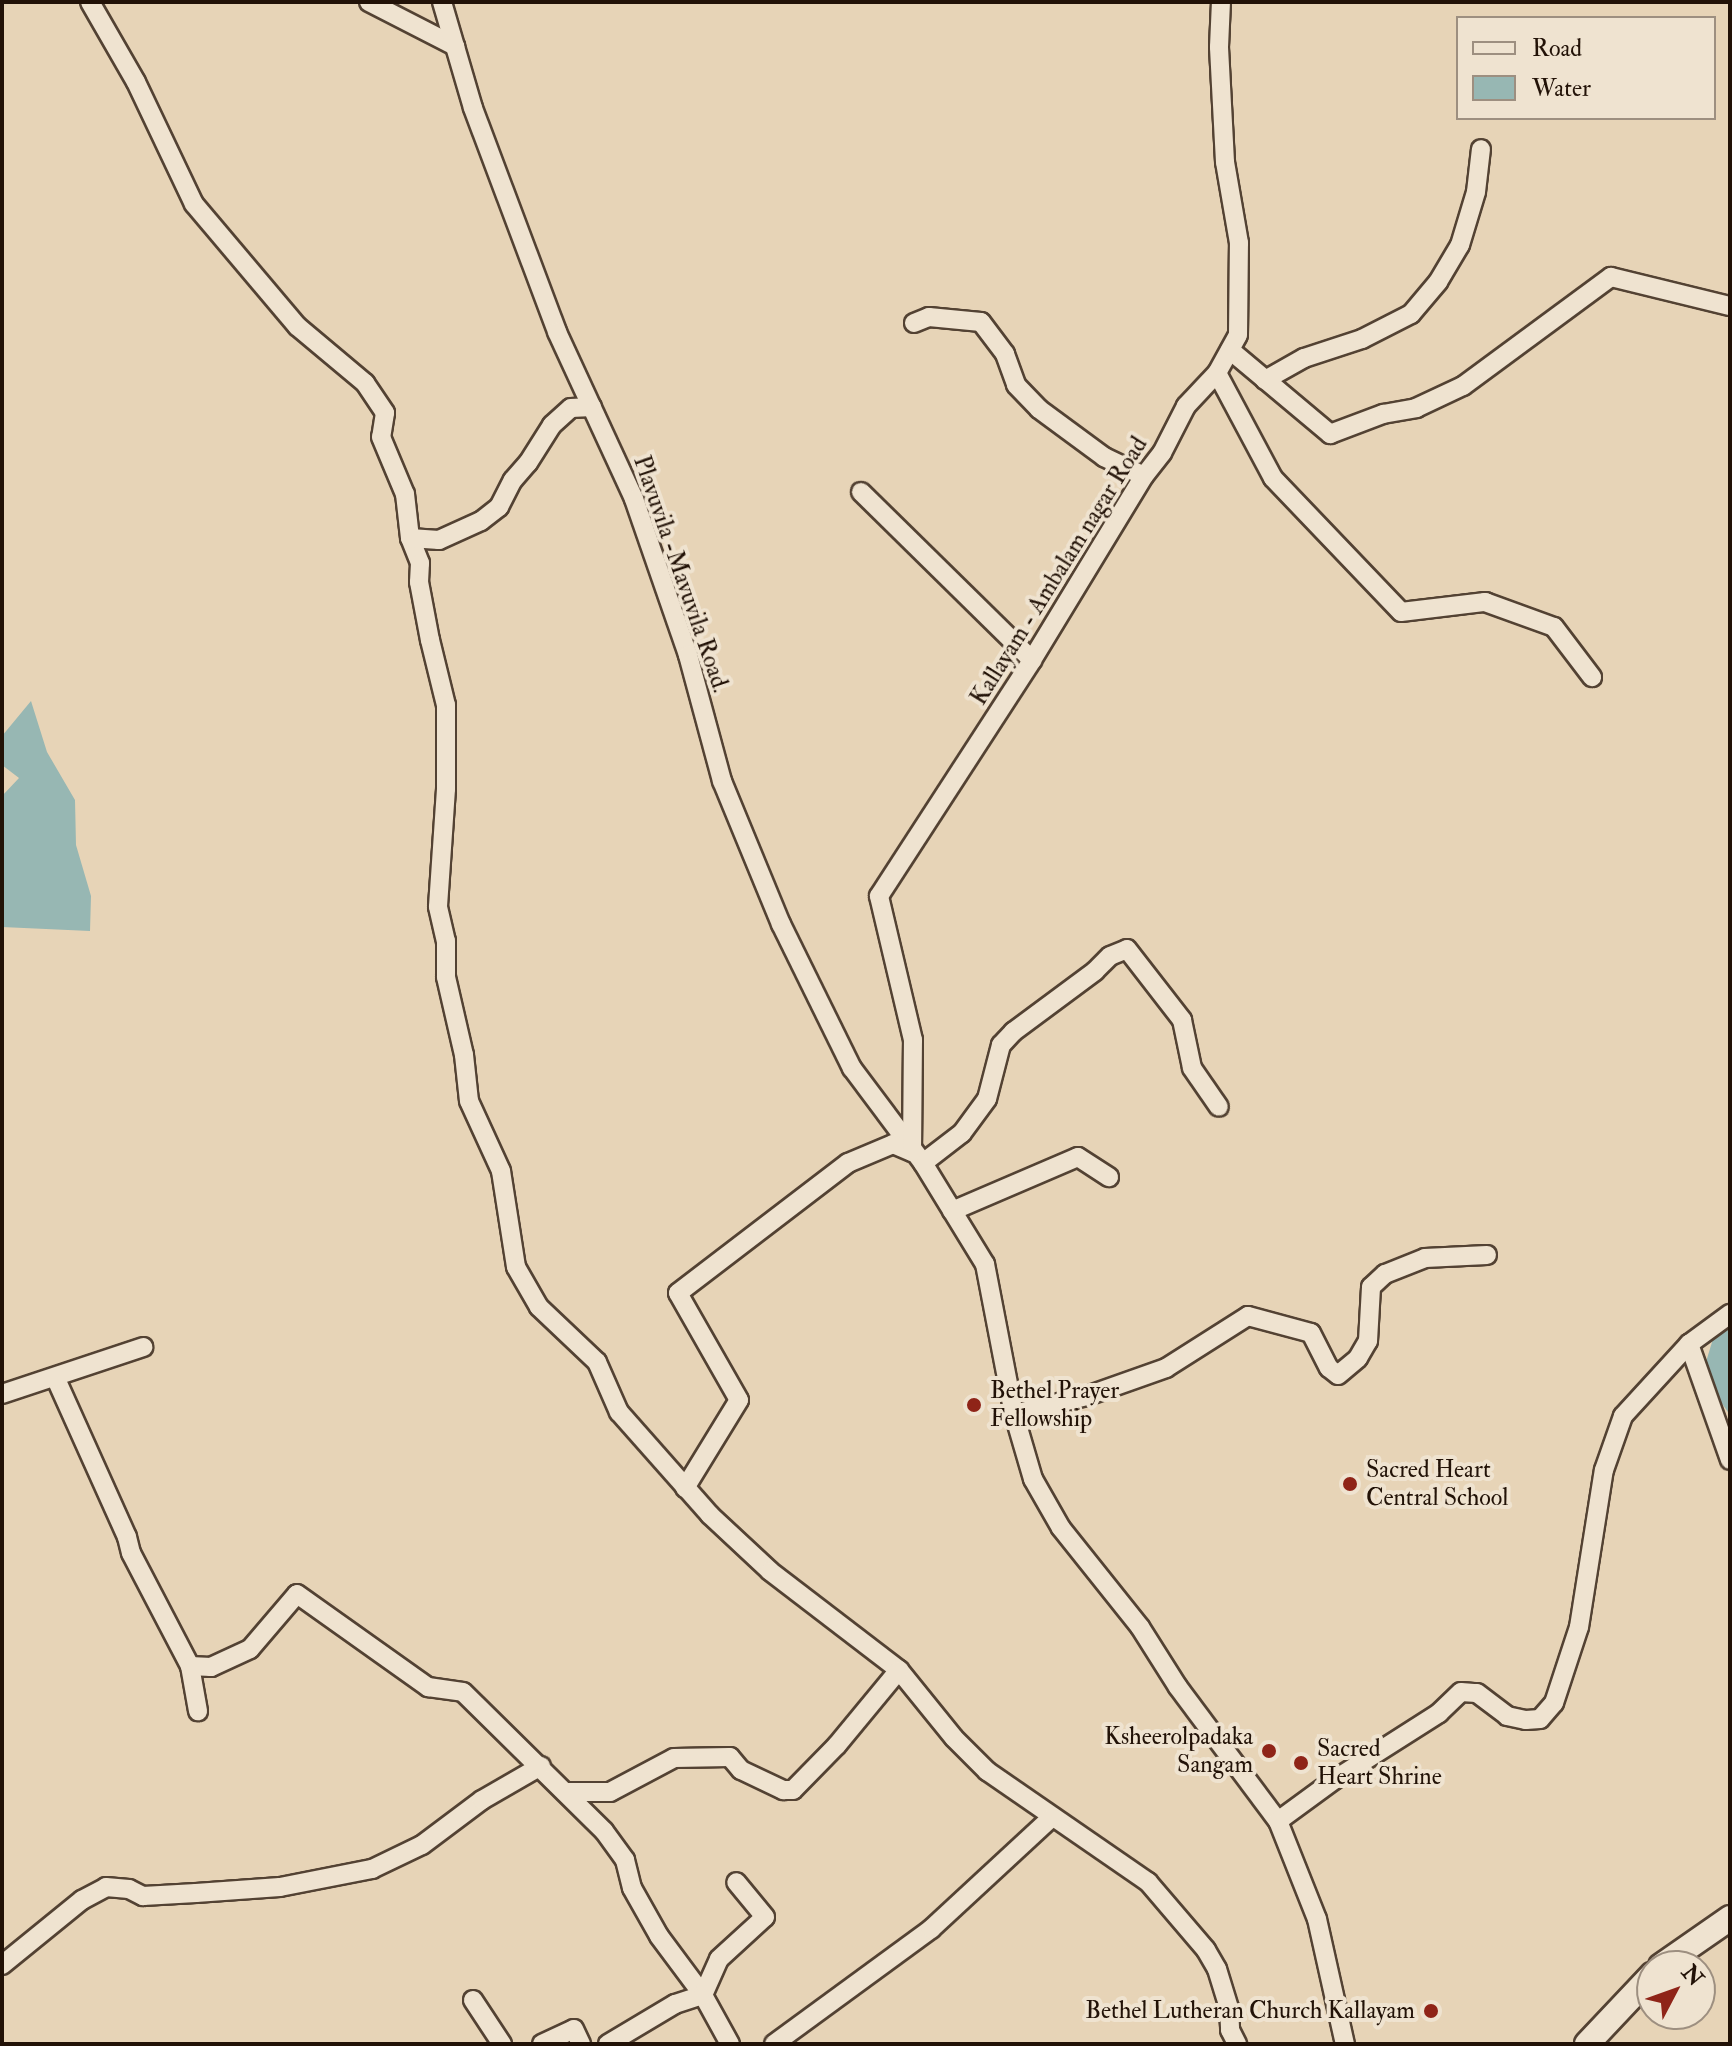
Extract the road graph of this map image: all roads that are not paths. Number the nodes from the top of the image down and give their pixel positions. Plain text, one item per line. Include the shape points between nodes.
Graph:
1 (90, 2) edge
2 (369, 2) edge
3 (442, 2) edge
4 (1221, 2) edge
5 (455, 46) junction
6 (1481, 149) dead end
7 (1730, 306) edge
8 (914, 323) dead end
9 (1230, 350) junction
10 (1217, 373) junction
11 (1265, 380) junction
12 (592, 407) junction
13 (1144, 476) junction
14 (861, 492) dead end
15 (410, 538) junction
16 (1032, 660) junction
17 (1592, 677) dead end
18 (1219, 1107) dead end
19 (917, 1157) junction
20 (1109, 1177) dead end
21 (952, 1211) junction
22 (1487, 1255) dead end
23 (1730, 1314) edge
24 (1689, 1344) junction
25 (143, 1347) dead end
26 (56, 1379) junction
27 (2, 1394) edge
28 (1014, 1414) junction
29 (1730, 1460) edge
30 (685, 1488) junction
31 (190, 1666) junction
32 (899, 1670) junction
33 (198, 1711) dead end
34 (541, 1766) junction
35 (565, 1792) junction
36 (1052, 1817) junction
37 (1278, 1821) junction
38 (736, 1882) dead end
39 (1730, 1918) edge
40 (1684, 1950) edge
41 (2, 1965) edge
42 (1636, 1992) edge
43 (703, 1995) junction
44 (473, 2000) dead end
45 (495, 2042) edge
46 (542, 2044) edge
47 (581, 2044) edge
48 (608, 2044) edge
49 (730, 2044) edge
50 (774, 2044) edge
51 (1237, 2044) edge
52 (1345, 2044) edge
53 (1587, 2044) edge

1 - 15 street via 136,82 194,204 297,326 365,383 385,413 381,437 405,494
2 - 5 street
3 - 5 street, Plavuvila -Mavuvila Road.
4 - 9 street, Kallayam - Ambalam nagar Road via 1225,162 1239,243 1238,335
5 - 12 street, Plavuvila -Mavuvila Road. via 557,332
6 - 11 street via 1476,192 1460,245 1411,314
7 - 11 street via 1611,277 1463,386 1416,408 1330,434
8 - 13 street via 929,317 981,322 1005,354 1016,385 1039,409 1104,457
9 - 10 street, Kallayam - Ambalam nagar Road
9 - 11 street
10 - 13 street, Kallayam - Ambalam nagar Road via 1186,406
10 - 17 street via 1273,478 1401,612 1485,602 1554,627
12 - 15 street via 571,408 552,425 499,507 481,521 439,540
12 - 19 street, Plavuvila -Mavuvila Road. via 639,513 688,655 722,781 781,924 852,1068
13 - 16 street, Kallayam - Ambalam nagar Road
14 - 16 street
15 - 30 street via 420,563 419,582 446,705 438,907 446,941 446,977 469,1101 501,1171 516,1267 547,1317 597,1362 619,1412
16 - 19 street, Kallayam - Ambalam nagar Road via 879,896 913,1040
18 - 19 street via 1192,1068 1182,1020 1127,949 1110,956 1013,1032 1001,1045 987,1099 962,1133
19 - 21 street, Plavuvila -Mavuvila Road.
19 - 30 street via 893,1144 848,1163 678,1293 739,1400
20 - 21 street via 1078,1157
21 - 28 street, Plavuvila -Mavuvila Road. via 985,1264
22 - 28 street via 1425,1258 1385,1274 1371,1287 1368,1341 1338,1375 1311,1333 1248,1316 1166,1368
23 - 24 street
24 - 29 street
24 - 37 street via 1623,1416 1604,1470 1579,1627 1554,1703 1540,1719 1526,1720 1507,1716 1477,1693 1461,1692 1439,1713
25 - 26 street
26 - 27 street
26 - 31 street via 131,1553
28 - 37 street, Plavuvila -Mavuvila Road. via 1033,1479 1061,1528 1140,1627
30 - 32 street via 770,1571
31 - 33 street
31 - 34 street via 211,1667 250,1649 297,1594 428,1687 463,1692
32 - 35 street via 793,1790 741,1770 730,1757 674,1758 610,1792
32 - 36 street via 987,1771
34 - 35 street
34 - 41 street via 482,1800 422,1845 372,1869 280,1887 196,1893 143,1896 106,1887
35 - 43 street via 625,1860 643,1909
36 - 50 street via 931,1929
36 - 51 street via 1148,1882 1177,1914 1217,1969
37 - 52 street, Plavuvila -Mavuvila Road. via 1317,1919
38 - 43 street via 765,1917 719,1959
39 - 40 street
42 - 53 street
43 - 48 street via 675,2004
43 - 49 street
44 - 45 street
46 - 47 street via 574,2029

